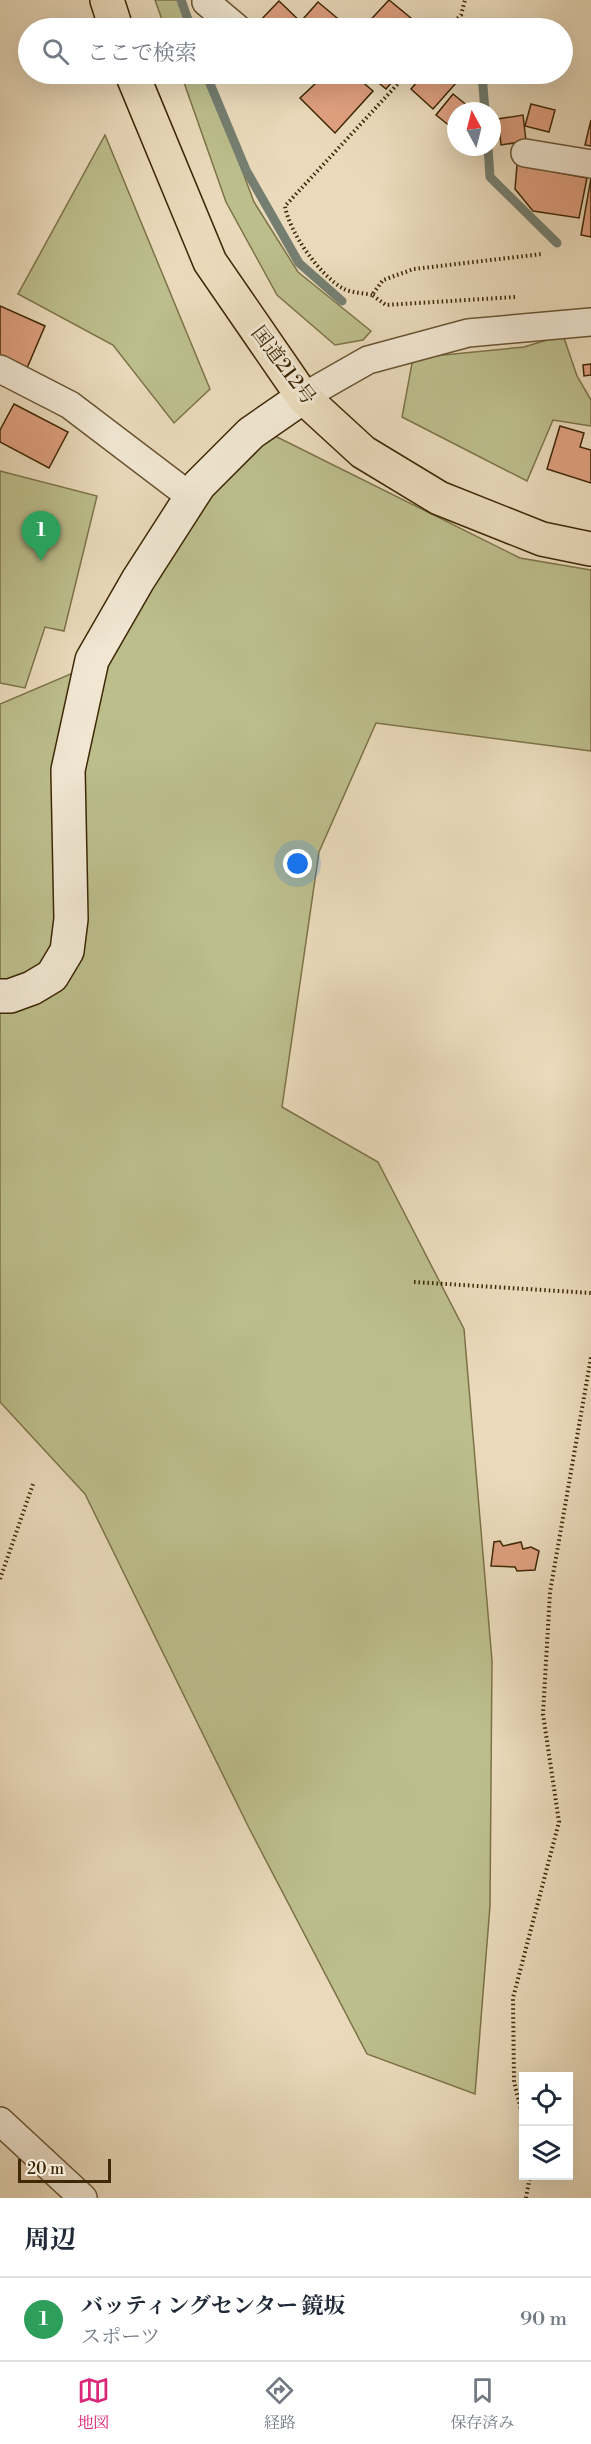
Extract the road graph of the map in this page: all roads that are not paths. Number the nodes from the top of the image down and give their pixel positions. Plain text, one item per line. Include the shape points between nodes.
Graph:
1 (107, 0) edge
2 (210, 0) edge
3 (113, 18) edge
4 (225, 18) edge
5 (136, 84) edge
6 (525, 153) dead end
7 (591, 164) edge
8 (591, 322) edge
9 (0, 369) edge
10 (303, 397) junction
11 (191, 497) junction
12 (591, 549) edge
13 (0, 996) edge
14 (0, 2121) edge
15 (83, 2198) edge

1 - 3 highway
2 - 4 street via 206,2
5 - 10 highway, 国道212号 via 210,262
6 - 7 street
8 - 10 street via 457,336 368,360
9 - 11 street via 70,405
10 - 11 street via 251,433
10 - 12 highway, 国道212号 via 363,452 439,498 542,539
11 - 13 street via 92,660 68,770 67,951 52,976 32,988
14 - 15 street

